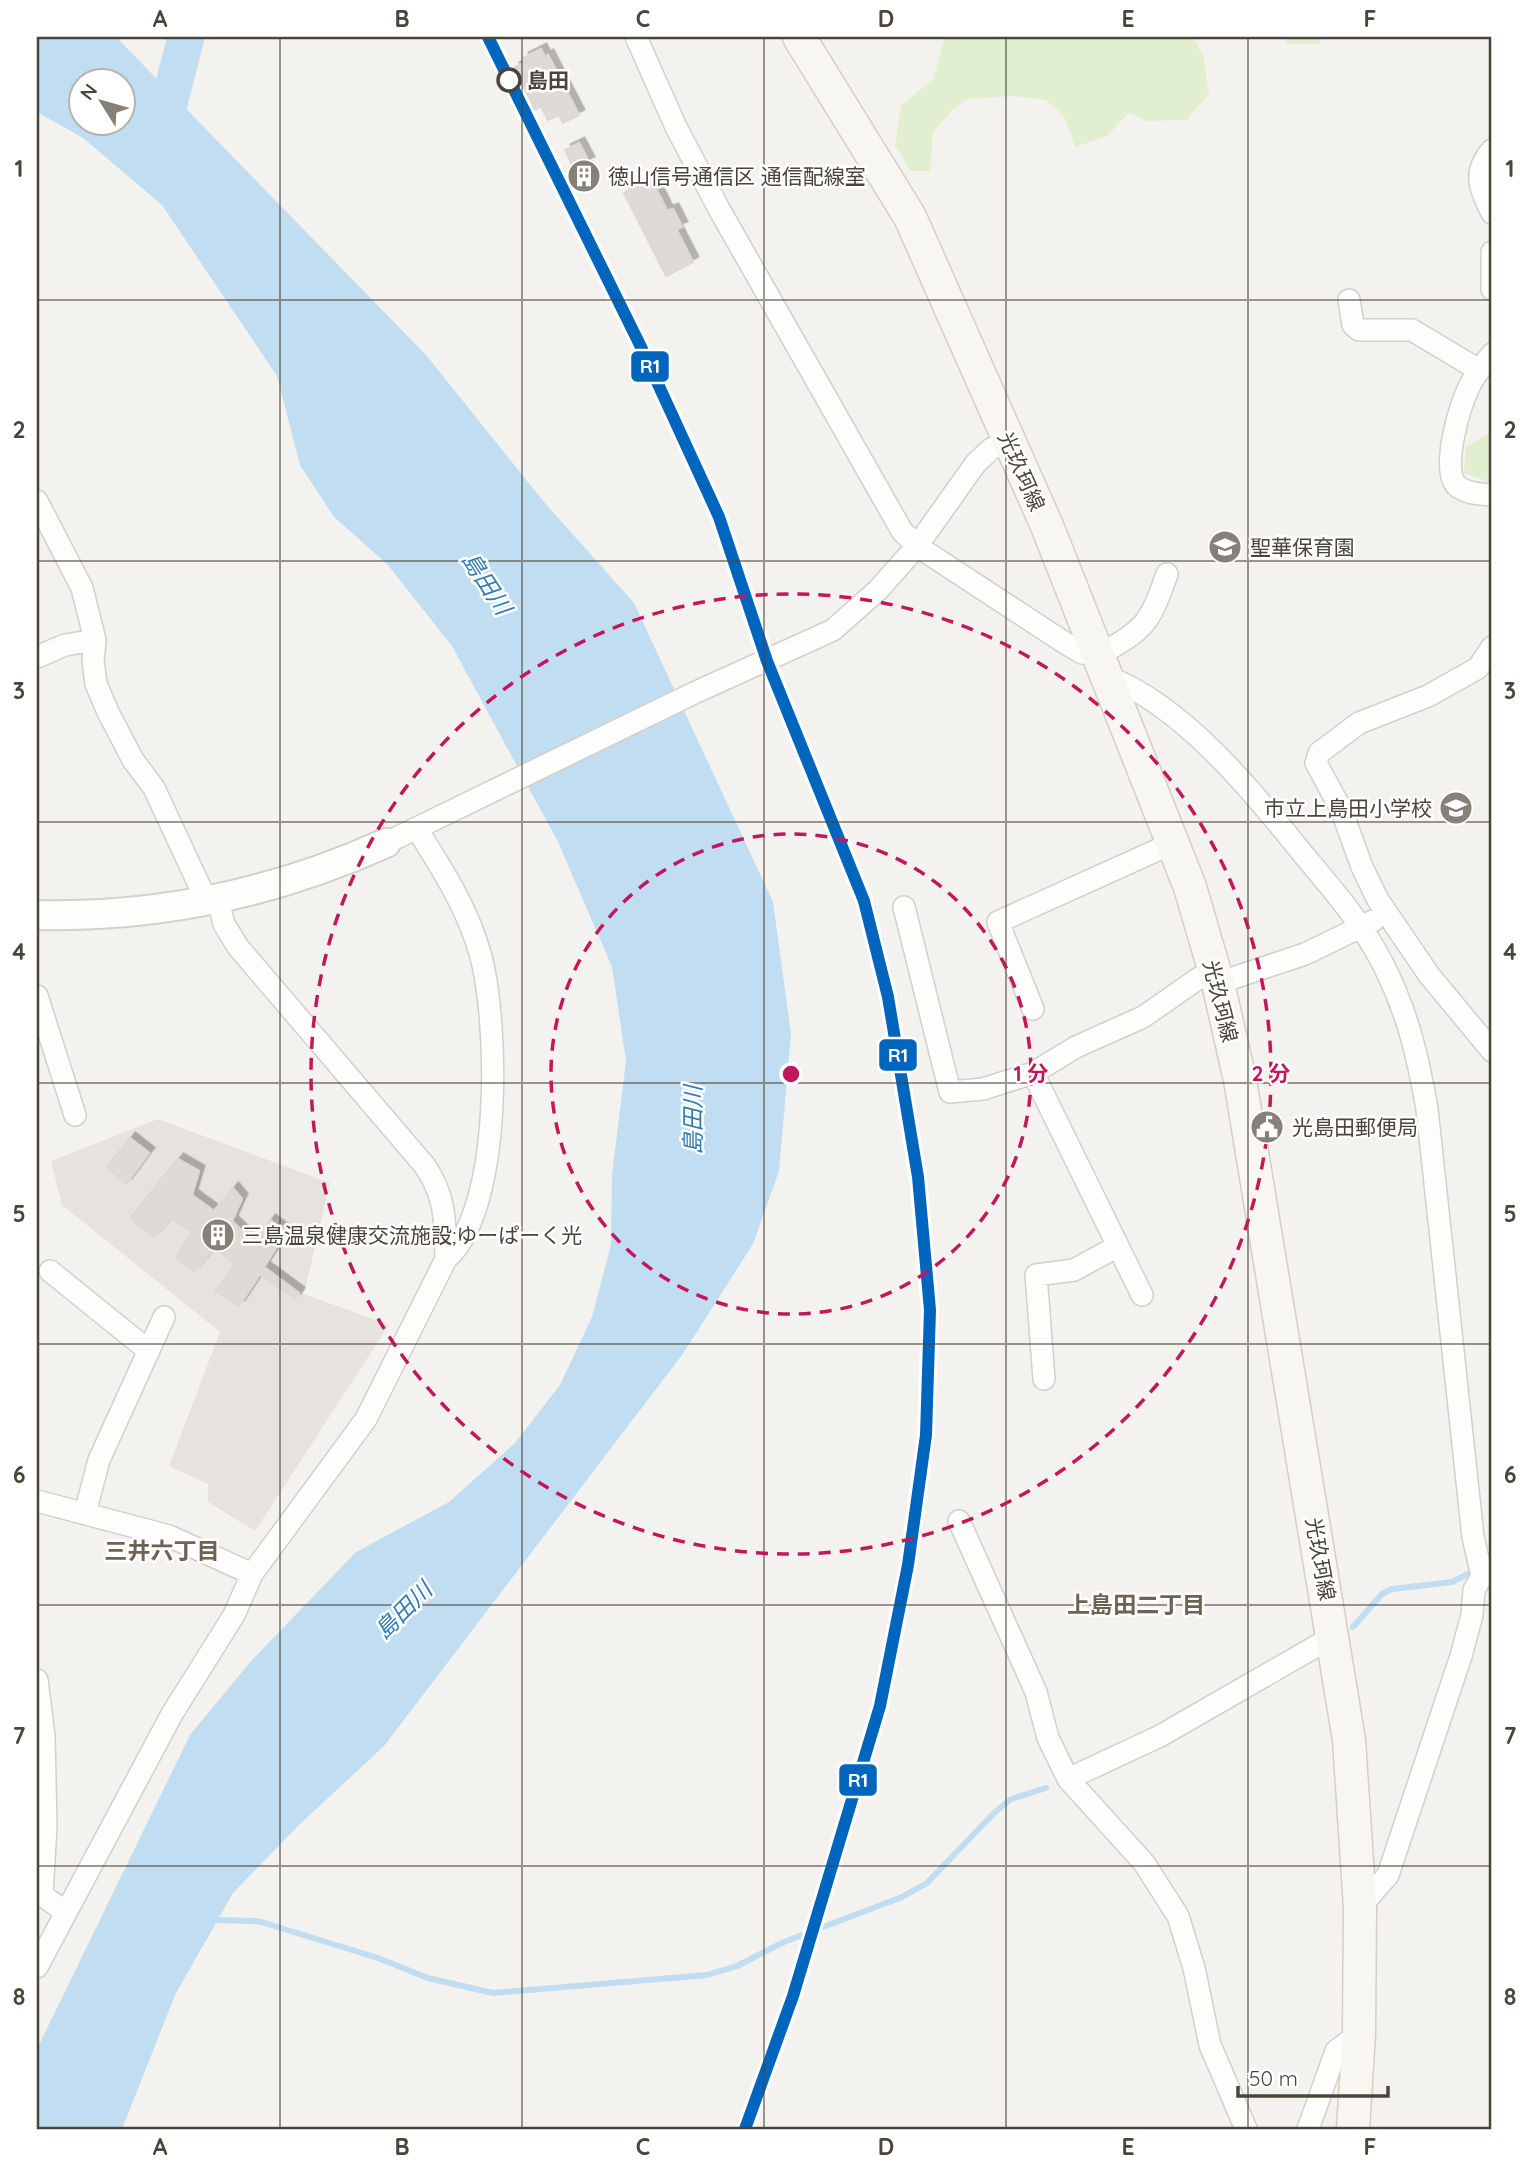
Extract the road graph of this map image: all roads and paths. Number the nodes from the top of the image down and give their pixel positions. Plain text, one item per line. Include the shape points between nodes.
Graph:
1 (636, 37) edge
2 (799, 37) edge
3 (1492, 150) edge
4 (1492, 213) edge
5 (1492, 252) edge
6 (1492, 289) edge
7 (1349, 300) dead end
8 (1486, 362) edge
9 (1009, 441) junction
10 (1492, 495) edge
11 (37, 501) edge
12 (917, 546) junction
13 (1167, 574) dead end
14 (95, 640) junction
15 (1492, 647) edge
16 (37, 657) edge
17 (1103, 666) junction
18 (427, 825) junction
19 (386, 843) joint
20 (1173, 843) junction
21 (213, 901) junction
22 (904, 907) dead end
23 (1387, 913) junction
24 (37, 915) edge
25 (1362, 927) junction
26 (1216, 977) junction
27 (37, 996) edge
28 (1033, 1009) dead end
29 (1492, 1051) edge
30 (1033, 1073) junction
31 (75, 1115) dead end
32 (1118, 1246) junction
33 (446, 1259) junction
34 (50, 1271) dead end
35 (1142, 1294) dead end
36 (164, 1318) dead end
37 (149, 1351) junction
38 (1044, 1379) dead end
39 (37, 1501) edge
40 (85, 1513) junction
41 (960, 1521) dead end
42 (1483, 1570) edge
43 (251, 1574) junction
44 (1334, 1636) junction
45 (37, 1679) edge
46 (1068, 1779) junction
47 (40, 1853) edge
48 (1360, 1907) junction
49 (64, 1911) junction
50 (37, 1967) edge
51 (1359, 2034) junction
52 (1246, 2129) edge
53 (1308, 2129) edge
54 (1353, 2129) edge

1 - 12 street via 719,209 902,531
2 - 9 main road, 光玖珂線 via 910,217
3 - 4 street via 1478,176
5 - 6 street
7 - 8 street via 1353,325 1359,330 1412,330
8 - 10 street via 1463,401 1451,475 1458,487
9 - 12 street via 976,463
9 - 17 main road, 光玖珂線
11 - 14 street via 82,588
12 - 17 street
12 - 18 street via 878,590 833,630
13 - 17 street via 1152,616
14 - 16 street via 65,645
14 - 21 street via 96,684 108,712
15 - 23 street via 1478,668 1428,696 1359,723 1318,753 1316,763
17 - 20 main road, 光玖珂線
17 - 25 street via 1224,761
18 - 19 street
18 - 33 street via 480,955 494,1050 487,1154 473,1212 458,1248
19 - 21 street via 335,864
20 - 26 main road, 光玖珂線
20 - 28 street via 998,922
21 - 24 street via 93,916
21 - 33 street via 238,947 425,1166 439,1188
22 - 30 street via 950,1092 983,1089
23 - 25 street
23 - 29 street via 1429,975
25 - 26 street via 1306,954
25 - 42 street via 1415,1039
26 - 30 street via 1199,978 1143,1017 1076,1047
26 - 44 main road, 光玖珂線 via 1240,1080
27 - 31 street
30 - 32 street
32 - 35 street
32 - 38 street via 1074,1270 1036,1275
33 - 43 street via 366,1419
34 - 37 street
36 - 37 street
37 - 40 street via 99,1460
39 - 40 street
40 - 43 street via 169,1536
41 - 46 street via 1036,1692 1048,1738
42 - 48 street via 1474,1590 1457,1670 1388,1875
43 - 49 street via 234,1615 172,1714
44 - 46 street via 1160,1736
44 - 48 main road, 光玖珂線 via 1349,1740
45 - 47 street via 44,1736
46 - 52 street via 1144,1863 1178,1916 1210,2045
47 - 49 street via 41,1895
48 - 51 main road, 光玖珂線
49 - 50 street
51 - 53 street via 1336,2051
51 - 54 main road, 光玖珂線

